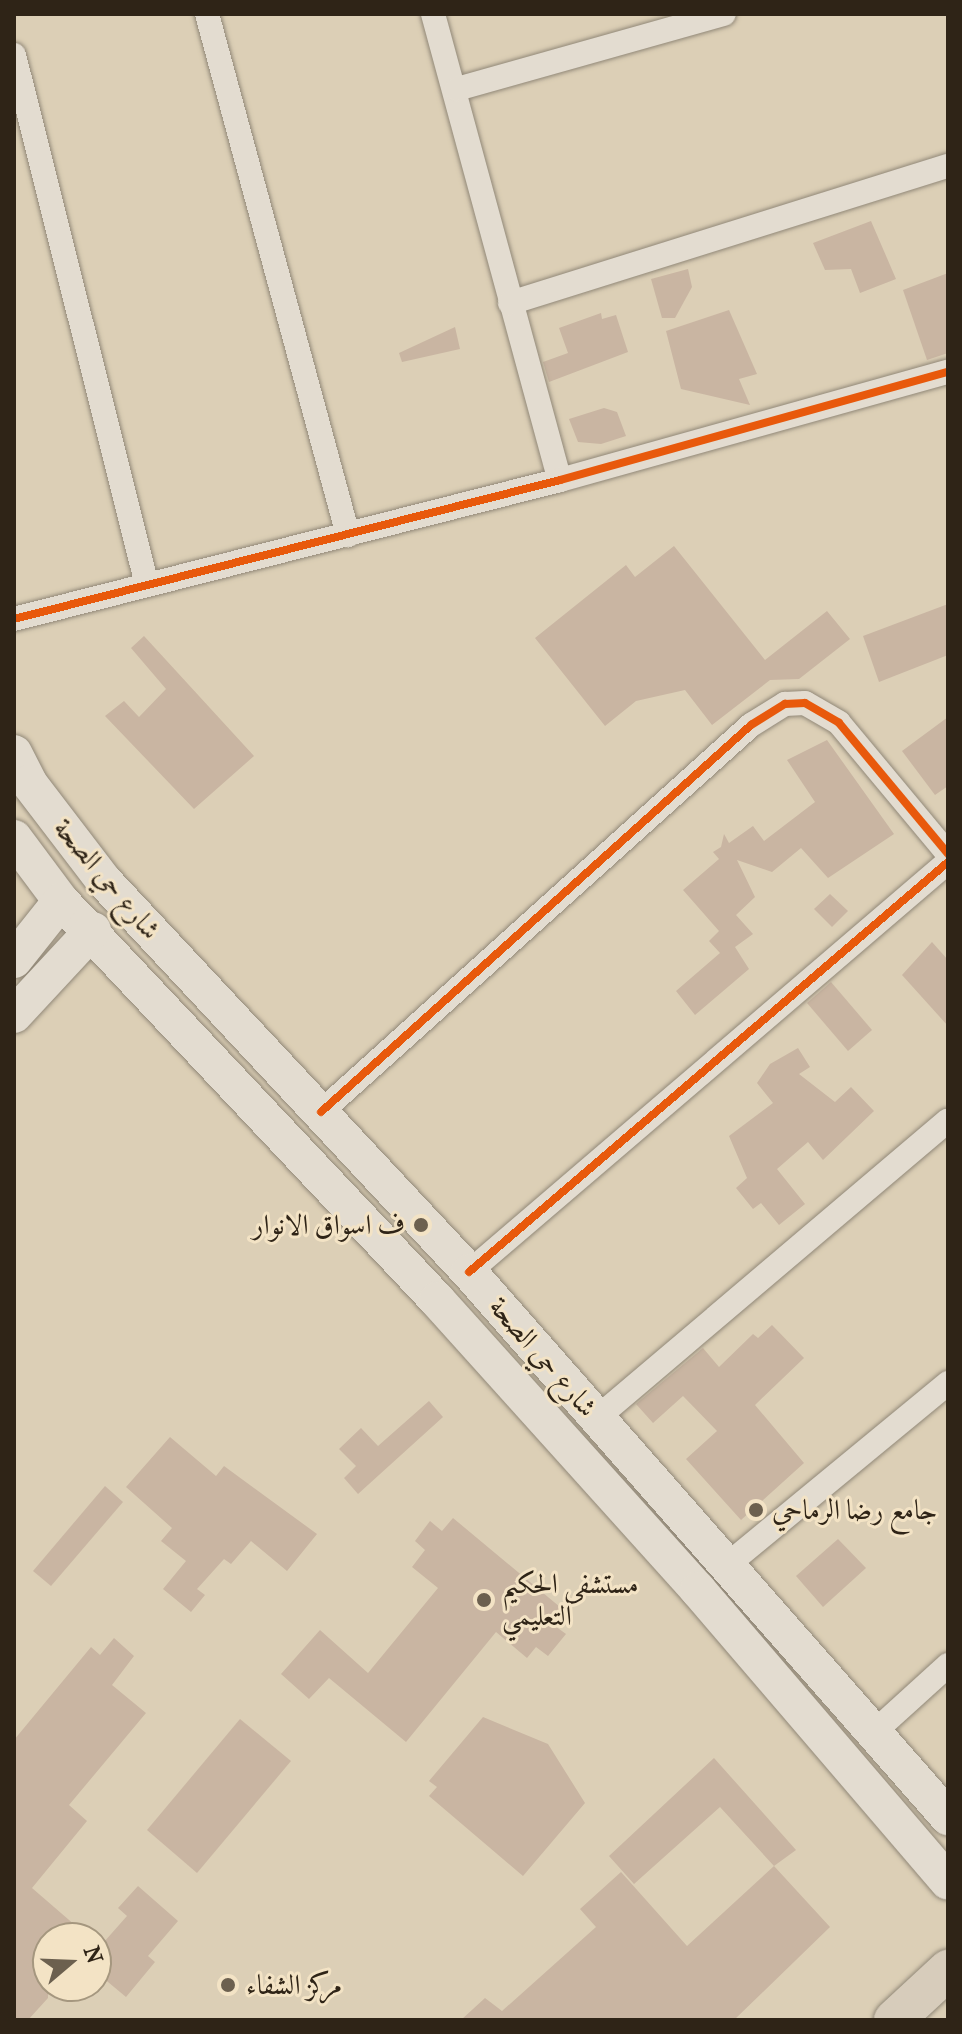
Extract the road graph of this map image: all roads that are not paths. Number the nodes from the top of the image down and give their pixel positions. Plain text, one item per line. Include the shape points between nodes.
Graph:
1 (207, 14) edge
2 (433, 14) edge
3 (724, 14) edge
4 (14, 55) edge
5 (457, 89) junction
6 (948, 166) edge
7 (510, 303) junction
8 (948, 372) edge
9 (560, 480) junction
10 (348, 535) junction
11 (147, 585) junction
12 (14, 619) edge
13 (14, 753) edge
14 (14, 838) edge
15 (948, 854) edge
16 (948, 862) edge
17 (61, 901) junction
18 (93, 930) junction
19 (14, 960) edge
20 (14, 1015) edge
21 (321, 1112) junction
22 (948, 1120) edge
23 (469, 1272) junction
24 (519, 1330) junction
25 (491, 1359) junction
26 (556, 1371) junction
27 (948, 1383) edge
28 (527, 1400) junction
29 (597, 1418) junction
30 (726, 1566) junction
31 (948, 1665) edge
32 (872, 1734) junction
33 (948, 1817) edge
34 (948, 1882) edge
35 (948, 1970) edge
36 (894, 2020) edge

1 - 10 street
2 - 5 street
3 - 5 street
4 - 11 street
5 - 7 street
6 - 7 street
7 - 9 street
8 - 9 street
9 - 10 street
10 - 11 street
11 - 12 street
13 - 21 main road, شارع حي الصحة via 29,783 104,881
14 - 17 main road, شارع حي الصحة
15 - 21 street via 839,723 824,710 785,704 751,725
16 - 23 street
17 - 18 main road, شارع حي الصحة
17 - 19 main road
18 - 20 main road
18 - 25 main road, شارع حي الصحة
21 - 23 main road, شارع حي الصحة
22 - 29 street
23 - 24 main road, شارع حي الصحة
24 - 25 main road via 523,1339 518,1357 510,1363
24 - 26 main road, شارع حي الصحة
25 - 28 main road, شارع حي الصحة
26 - 28 main road via 532,1375
26 - 29 main road, شارع حي الصحة
27 - 30 street
28 - 34 main road, شارع حي الصحة
29 - 30 main road, شارع حي الصحة
30 - 32 main road, شارع حي الصحة
31 - 32 street
32 - 33 main road, شارع حي الصحة
35 - 36 main road

